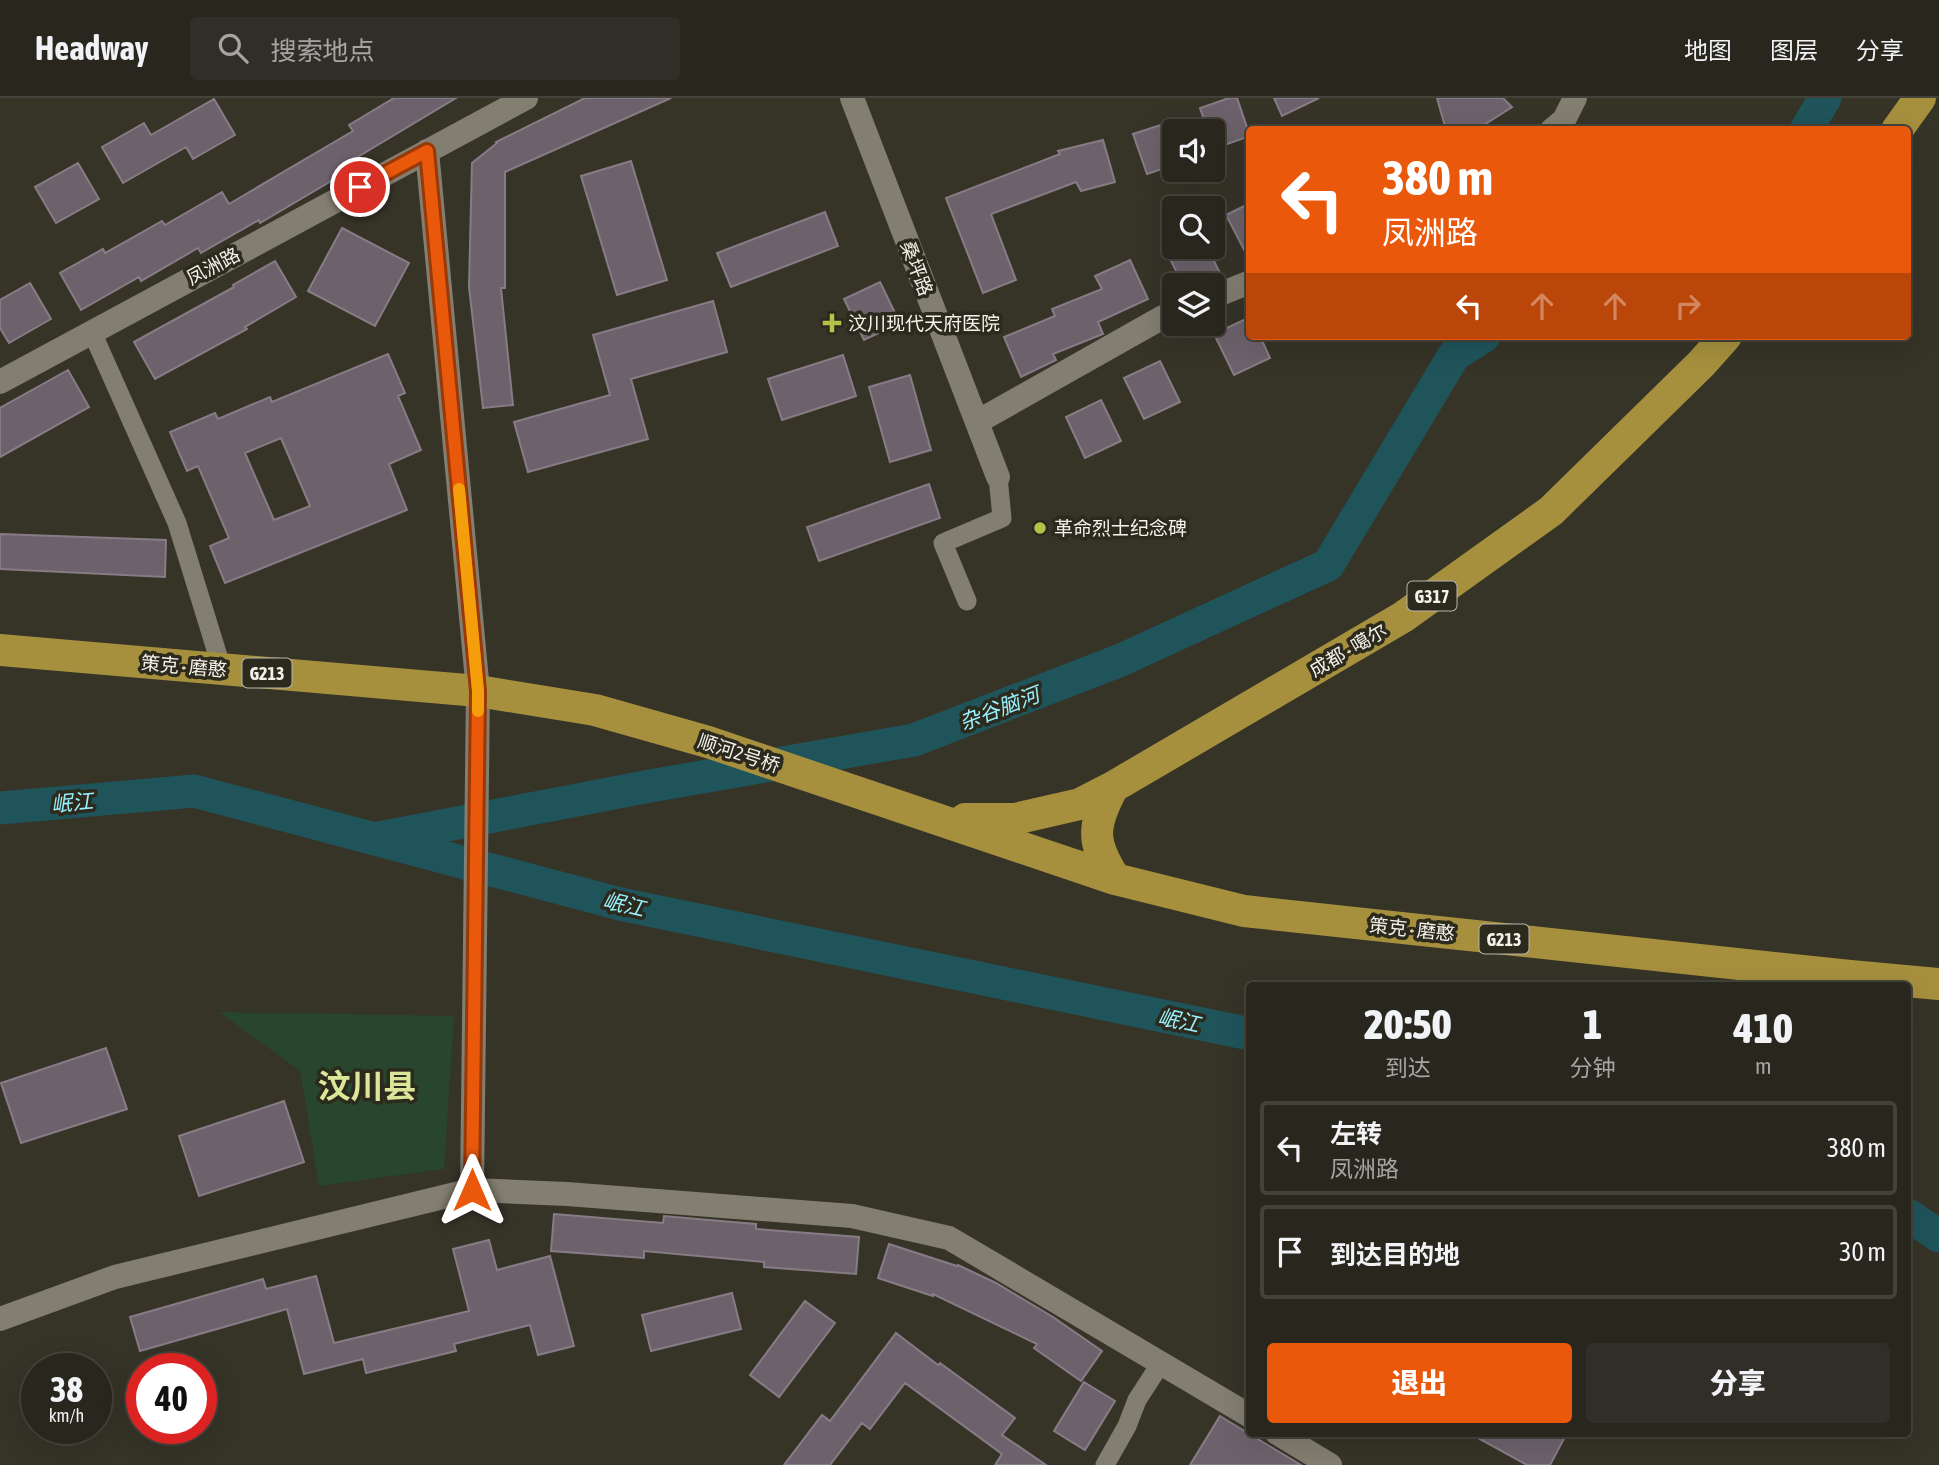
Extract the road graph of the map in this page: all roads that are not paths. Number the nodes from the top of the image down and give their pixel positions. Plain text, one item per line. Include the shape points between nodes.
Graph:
1 (526, 98) edge
2 (852, 98) edge
3 (1575, 98) edge
4 (1920, 98) edge
5 (1557, 126) edge
6 (1900, 126) edge
7 (427, 151) junction
8 (1246, 284) edge
9 (1225, 292) edge
10 (1162, 318) edge
11 (92, 332) junction
12 (1722, 340) edge
13 (0, 382) edge
14 (976, 422) junction
15 (998, 477) joint
16 (967, 601) dead end
17 (0, 650) edge
18 (222, 669) junction
19 (478, 691) junction
20 (534, 700) joint
21 (1103, 792) junction
22 (939, 819) junction
23 (1115, 879) junction
24 (1939, 984) edge
25 (472, 1190) junction
26 (0, 1320) edge
27 (1161, 1363) junction
28 (1246, 1414) edge
29 (1284, 1437) edge
30 (1105, 1465) edge
31 (1330, 1465) edge

1 - 7 street, 凤洲路
2 - 14 street, 桑坪路
3 - 5 street
4 - 6 highway
7 - 11 street, 凤洲路
7 - 19 street
8 - 9 street
10 - 14 street
11 - 13 street, 凤洲路
11 - 18 street via 177,523
12 - 21 highway, 成都 - 噶尔 / G317 via 1551,511 1403,617
14 - 15 street, 桑坪路
15 - 16 street via 1002,518 943,543
17 - 18 highway, 策克 - 磨憨 / G213
18 - 19 highway, 策克 - 磨憨 / G213
19 - 20 highway, 策克 - 磨憨 / G213
19 - 25 street
20 - 22 highway, 顺河2号桥 / G213 via 595,710 708,742
21 - 22 highway, 成都 - 噶尔 / G317 via 1080,804 1015,819
21 - 23 highway via 1097,842
22 - 23 highway, 策克 - 磨憨 / G213
23 - 24 highway, 策克 - 磨憨 / G213 via 1244,911
25 - 26 street via 116,1277
25 - 27 street via 852,1216 949,1238
27 - 28 street
27 - 30 street
29 - 31 street

